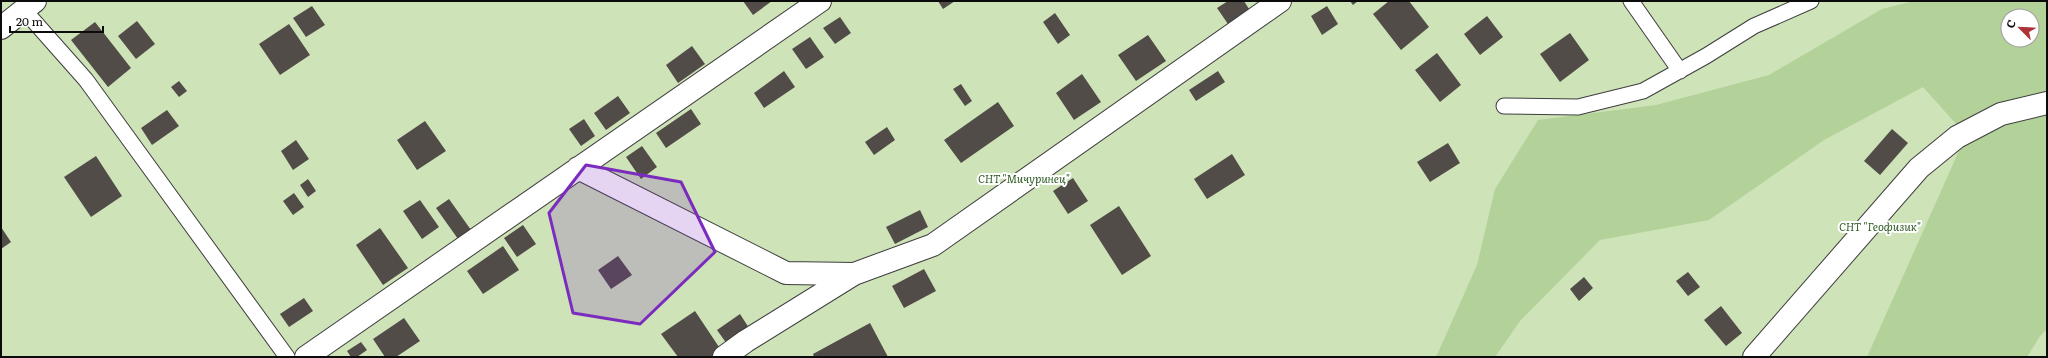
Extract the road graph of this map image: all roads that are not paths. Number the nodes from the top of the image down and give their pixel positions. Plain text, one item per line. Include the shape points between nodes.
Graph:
1 (820, 1) edge
2 (1280, 1) edge
3 (1631, 1) edge
4 (1811, 1) edge
5 (29, 6) edge
6 (1, 28) edge
7 (1680, 70) junction
8 (2047, 104) edge
9 (1504, 106) dead end
10 (578, 168) junction
11 (854, 274) junction
12 (288, 357) edge
13 (306, 357) edge
14 (724, 357) edge
15 (1754, 357) edge

1 - 10 street
2 - 11 street via 933,245
3 - 7 lane
4 - 7 lane via 1754,26
5 - 6 street
5 - 12 lane
7 - 9 lane via 1643,91 1578,107
8 - 15 street via 2001,114 1957,137 1919,168
10 - 11 street via 786,273
10 - 13 street
11 - 14 street

